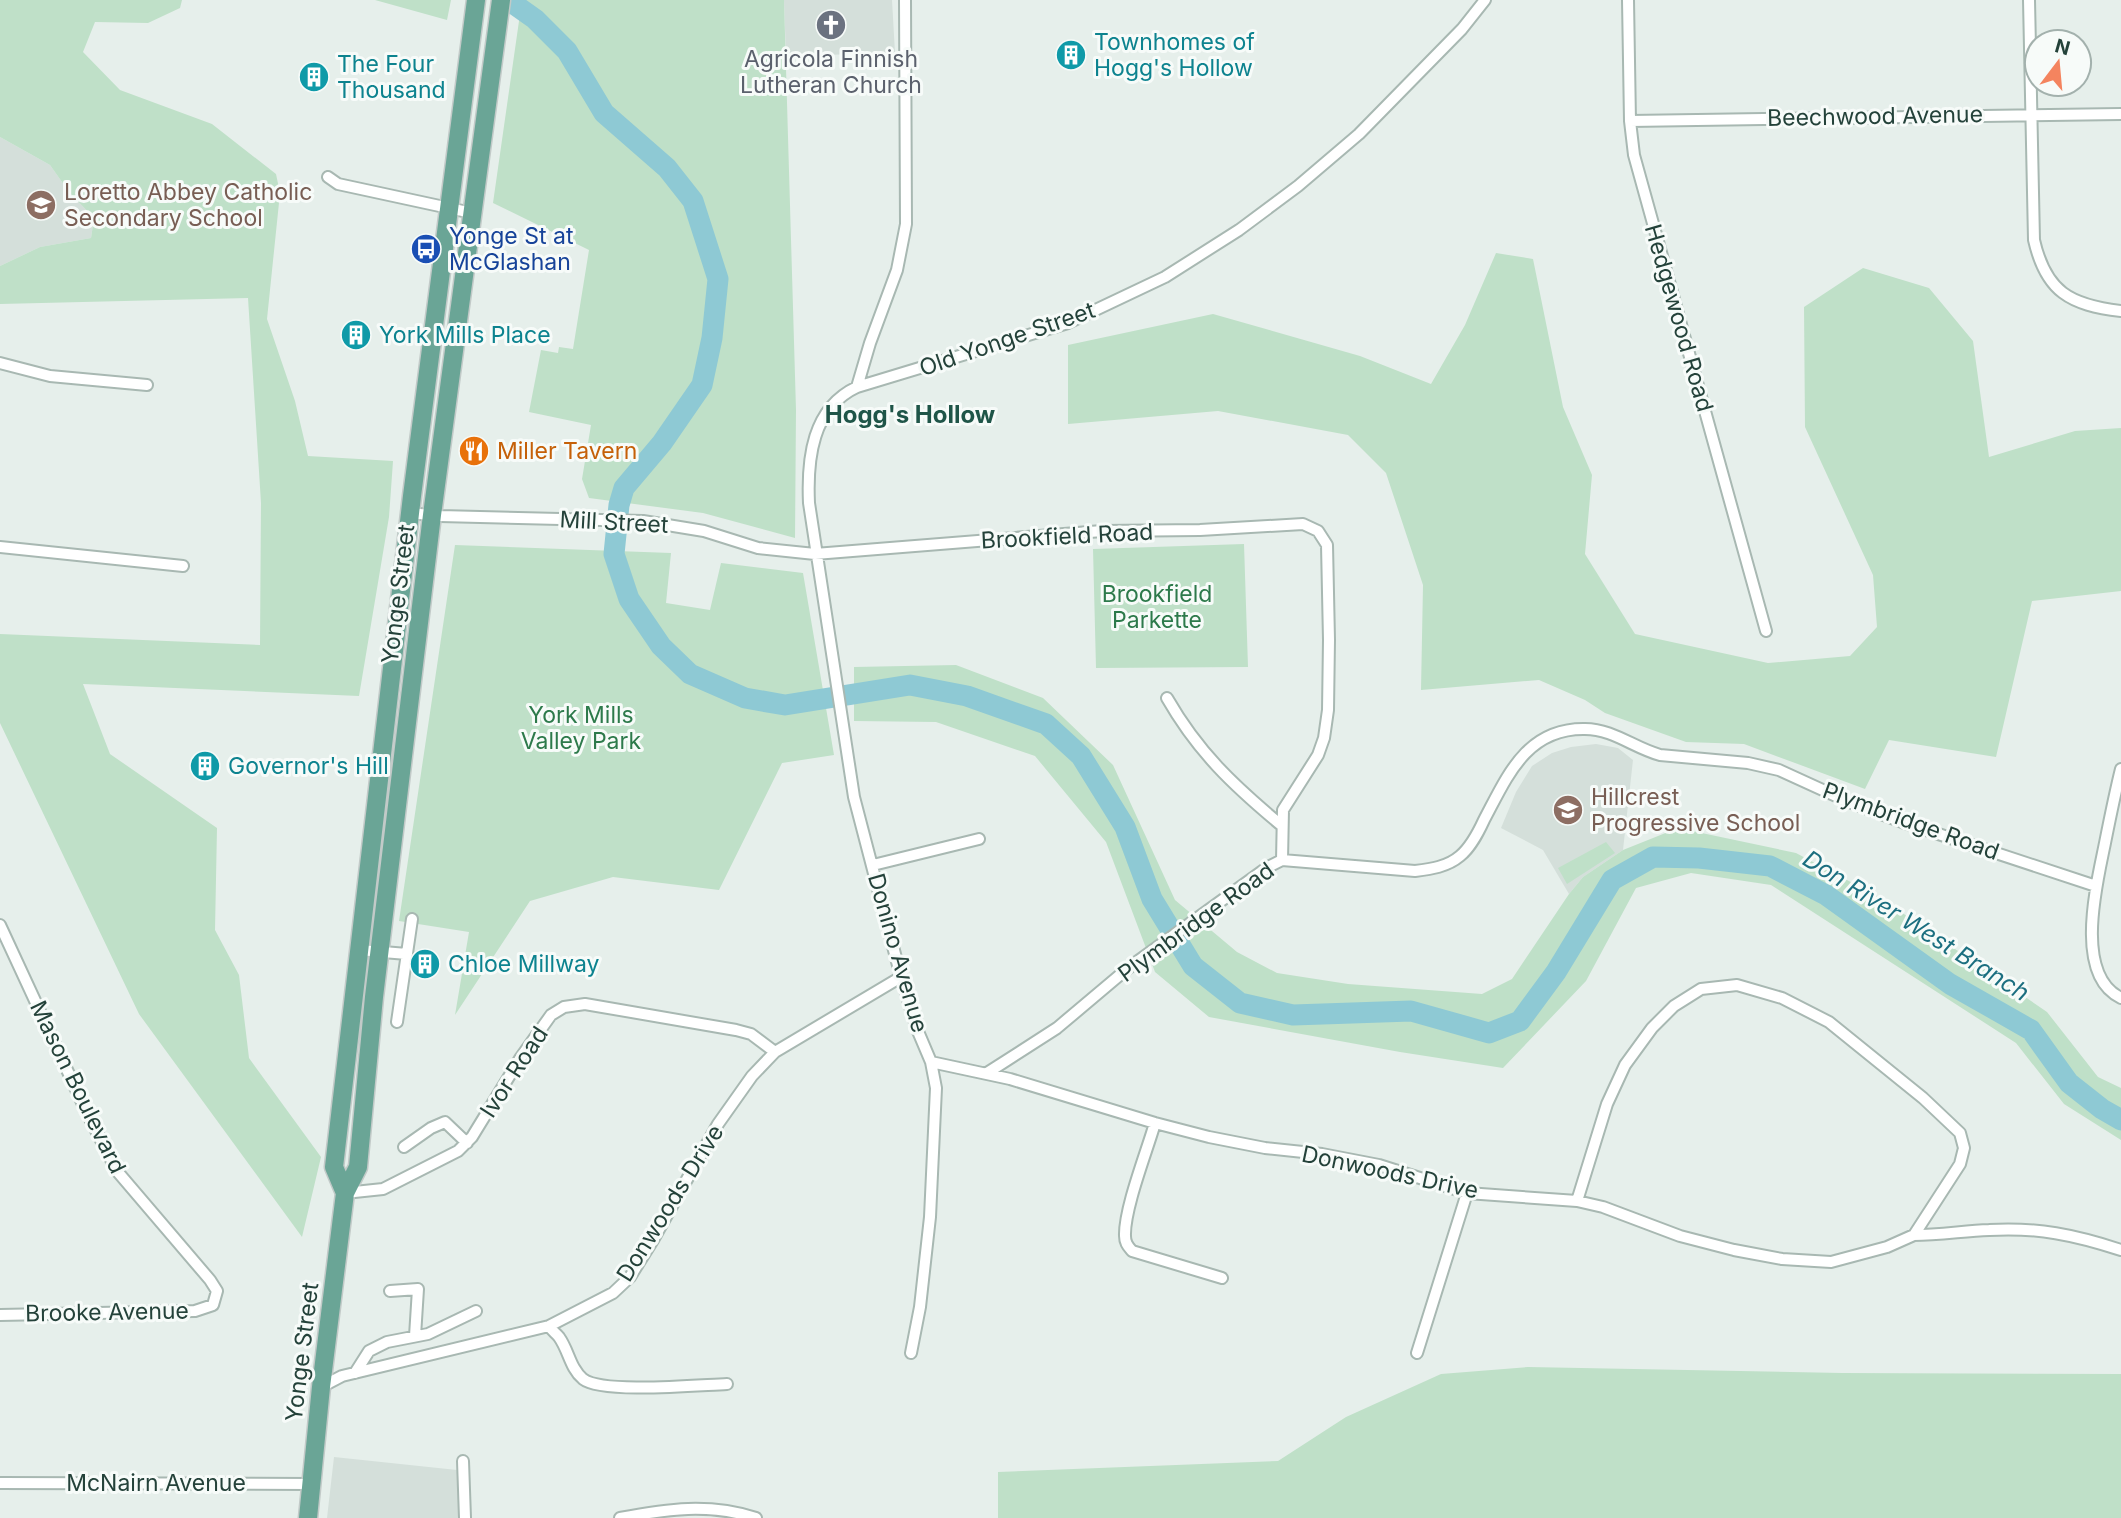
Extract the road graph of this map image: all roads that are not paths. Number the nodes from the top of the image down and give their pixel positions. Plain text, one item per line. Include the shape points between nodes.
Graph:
1 (476, 0) edge
2 (501, 0) edge
3 (905, 0) edge
4 (1485, 0) edge
5 (1628, 0) edge
6 (2029, 0) edge
7 (2032, 113) junction
8 (2121, 114) edge
9 (1630, 121) junction
10 (328, 177) dead end
11 (448, 207) junction
12 (472, 213) junction
13 (2121, 311) edge
14 (0, 363) edge
15 (147, 385) dead end
16 (857, 387) junction
17 (410, 513) junction
18 (432, 515) junction
19 (0, 547) edge
20 (815, 554) junction
21 (183, 566) dead end
22 (1766, 631) dead end
23 (1167, 698) dead end
24 (2121, 769) edge
25 (2119, 790) edge
26 (1281, 825) junction
27 (979, 839) dead end
28 (1282, 860) junction
29 (873, 865) junction
30 (2096, 886) junction
31 (412, 919) dead end
32 (0, 925) edge
33 (359, 950) junction
34 (380, 952) junction
35 (407, 954) junction
36 (901, 977) junction
37 (2121, 998) edge
38 (397, 1022) dead end
39 (775, 1052) junction
40 (931, 1062) junction
41 (987, 1073) junction
42 (1155, 1123) junction
43 (467, 1143) junction
44 (404, 1147) dead end
45 (345, 1193) junction
46 (1466, 1193) junction
47 (1577, 1201) junction
48 (1913, 1235) junction
49 (2121, 1250) edge
50 (1222, 1278) dead end
51 (390, 1291) dead end
52 (213, 1306) joint
53 (476, 1311) dead end
54 (0, 1314) edge
55 (549, 1326) junction
56 (415, 1336) junction
57 (911, 1353) dead end
58 (1417, 1353) dead end
59 (355, 1373) junction
60 (727, 1384) dead end
61 (321, 1387) junction
62 (463, 1461) dead end
63 (0, 1483) edge
64 (312, 1484) junction
65 (307, 1518) edge
66 (465, 1518) edge
67 (620, 1518) edge
68 (756, 1518) edge

1 - 11 main road, Yonge Street
2 - 12 main road, Yonge Street
3 - 16 street via 906,224 897,271
4 - 16 street, Old Yonge Street via 1359,135 1239,230 1165,277 1068,323
5 - 9 street, Hedgewood Road
6 - 7 street
7 - 8 street, Beechwood Avenue
7 - 9 street, Beechwood Avenue
7 - 13 street via 2034,240 2043,271 2056,289 2071,298
9 - 22 street, Hedgewood Road via 1634,155
10 - 11 street via 338,184
11 - 12 street
11 - 17 main road, Yonge Street
12 - 18 main road, Yonge Street
14 - 15 street via 50,376
16 - 20 street, Old Yonge Street via 829,408 815,436 808,489
17 - 18 street, Mill Street
17 - 33 main road, Yonge Street
18 - 20 street, Mill Street via 643,520 704,531 758,548
18 - 34 main road, Yonge Street
19 - 21 street
20 - 26 street, Brookfield Road via 1102,531 1303,524 1318,531 1327,545 1328,710 1318,755 1283,810
20 - 29 street, Donino Avenue via 855,797
23 - 26 street via 1208,758
24 - 25 street
25 - 30 street
26 - 28 street
27 - 29 street
28 - 30 street, Plymbridge Road via 1388,871 1436,869 1461,856 1469,846 1508,774 1527,750 1552,735 1582,728 1608,732 1660,755 1779,770 1902,822
28 - 41 street, Plymbridge Road via 1210,907 1057,1028
29 - 36 street, Donino Avenue
30 - 37 street via 2092,946 2109,992
31 - 35 street
32 - 52 street, Mason Boulevard via 117,1171 214,1285
33 - 34 street
33 - 45 main road, Yonge Street via 334,1167
34 - 35 street
34 - 45 main road, Yonge Street via 358,1167
35 - 38 street
36 - 39 street, Donwoods Drive
36 - 40 street, Donino Avenue
39 - 43 street, Ivor Road via 751,1034 736,1030 585,1004 564,1007 551,1015 520,1057
39 - 55 street, Donwoods Drive via 718,1124 630,1277 613,1293
40 - 41 street, Donwoods Drive
40 - 57 street, Donino Avenue via 936,1088 930,1217
41 - 42 street, Donwoods Drive
42 - 46 street, Donwoods Drive via 1265,1148 1378,1165
42 - 50 street via 1128,1214 1126,1244 1132,1251
43 - 44 street via 445,1122
43 - 45 street, Ivor Road via 383,1189
45 - 61 main road, Yonge Street
46 - 47 street, Donwoods Drive
46 - 58 street
47 - 48 street, Donwoods Drive via 1679,1236 1782,1258 1831,1262
47 - 48 street via 1607,1104 1625,1065 1652,1028 1674,1006 1701,989 1737,985 1782,998 1829,1022 1960,1133 1964,1148 1960,1164
48 - 49 street via 2040,1230 2081,1236
51 - 56 street via 418,1289
52 - 54 street, Brooke Avenue via 195,1311
53 - 56 street
55 - 59 street, Donwoods Drive
55 - 60 street via 559,1336 572,1367 593,1384 628,1388
56 - 59 street via 369,1351
59 - 61 street, Donwoods Drive
61 - 64 main road, Yonge Street
62 - 66 street
63 - 64 street, McNairn Avenue
64 - 65 main road, Yonge Street
67 - 68 street via 697,1507

